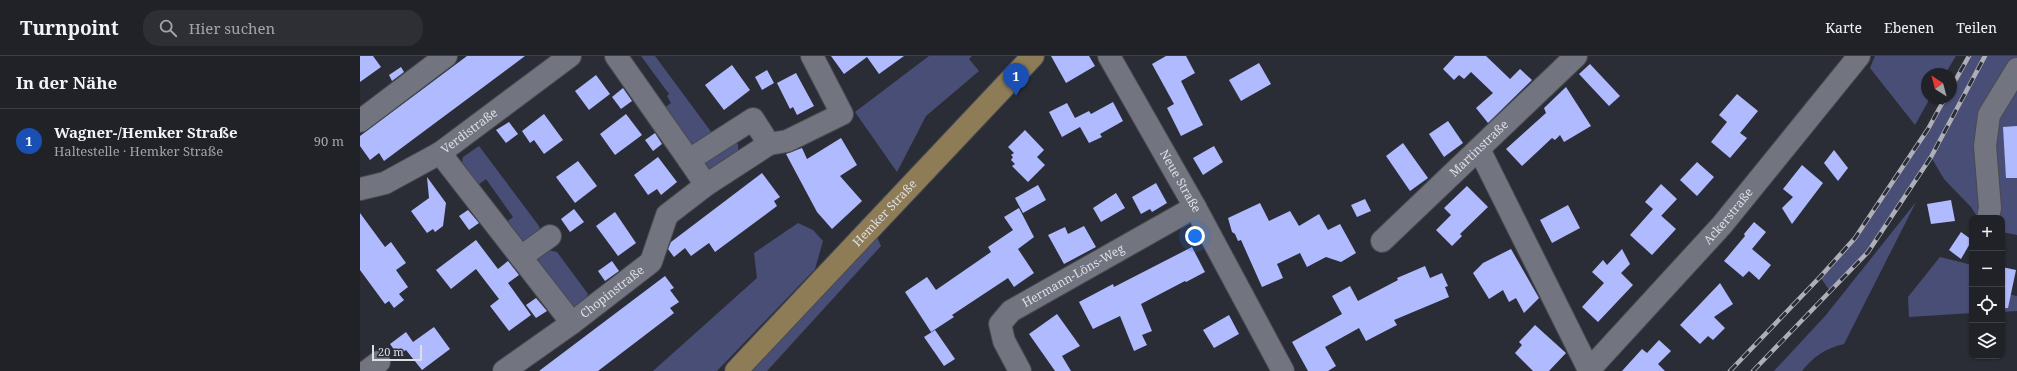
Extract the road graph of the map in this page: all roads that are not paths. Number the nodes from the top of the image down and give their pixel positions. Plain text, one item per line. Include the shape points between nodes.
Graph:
1 (446, 56) edge
2 (616, 56) edge
3 (812, 56) edge
4 (1033, 56) edge
5 (1109, 56) edge
6 (1576, 56) edge
7 (1859, 56) edge
8 (563, 58) edge
9 (2017, 69) edge
10 (360, 121) edge
11 (769, 144) junction
12 (1479, 149) junction
13 (440, 153) junction
14 (689, 160) junction
15 (706, 185) junction
16 (360, 189) edge
17 (1195, 207) junction
18 (1989, 215) edge
19 (550, 236) dead end
20 (1382, 241) dead end
21 (521, 258) junction
22 (572, 323) junction
23 (1589, 370) edge
24 (504, 371) edge
25 (736, 371) edge
26 (1020, 371) edge
27 (1283, 371) edge

1 - 10 street
2 - 14 street
3 - 11 street, Chopinstraße via 842,114 787,140
4 - 25 main road, Hemker Straße
5 - 17 street, Neue Straße
6 - 12 street, Martinstraße
7 - 23 street, Ackerstraße via 1722,225
8 - 13 street, Verdistraße
9 - 18 street via 1990,115 1985,146
11 - 14 street via 753,119
11 - 15 street, Chopinstraße
12 - 20 street, Martinstraße
12 - 23 street, Ackerstraße
13 - 16 street, Verdistraße via 385,183
13 - 21 street, Chopinstraße
14 - 15 street
15 - 22 street, Chopinstraße via 667,215 651,262
17 - 26 street, Hermann-Löns-Weg via 1011,311 1000,324 1004,341
17 - 27 street, Neue Straße
19 - 21 street
21 - 22 street, Chopinstraße
22 - 24 street, Chopinstraße

